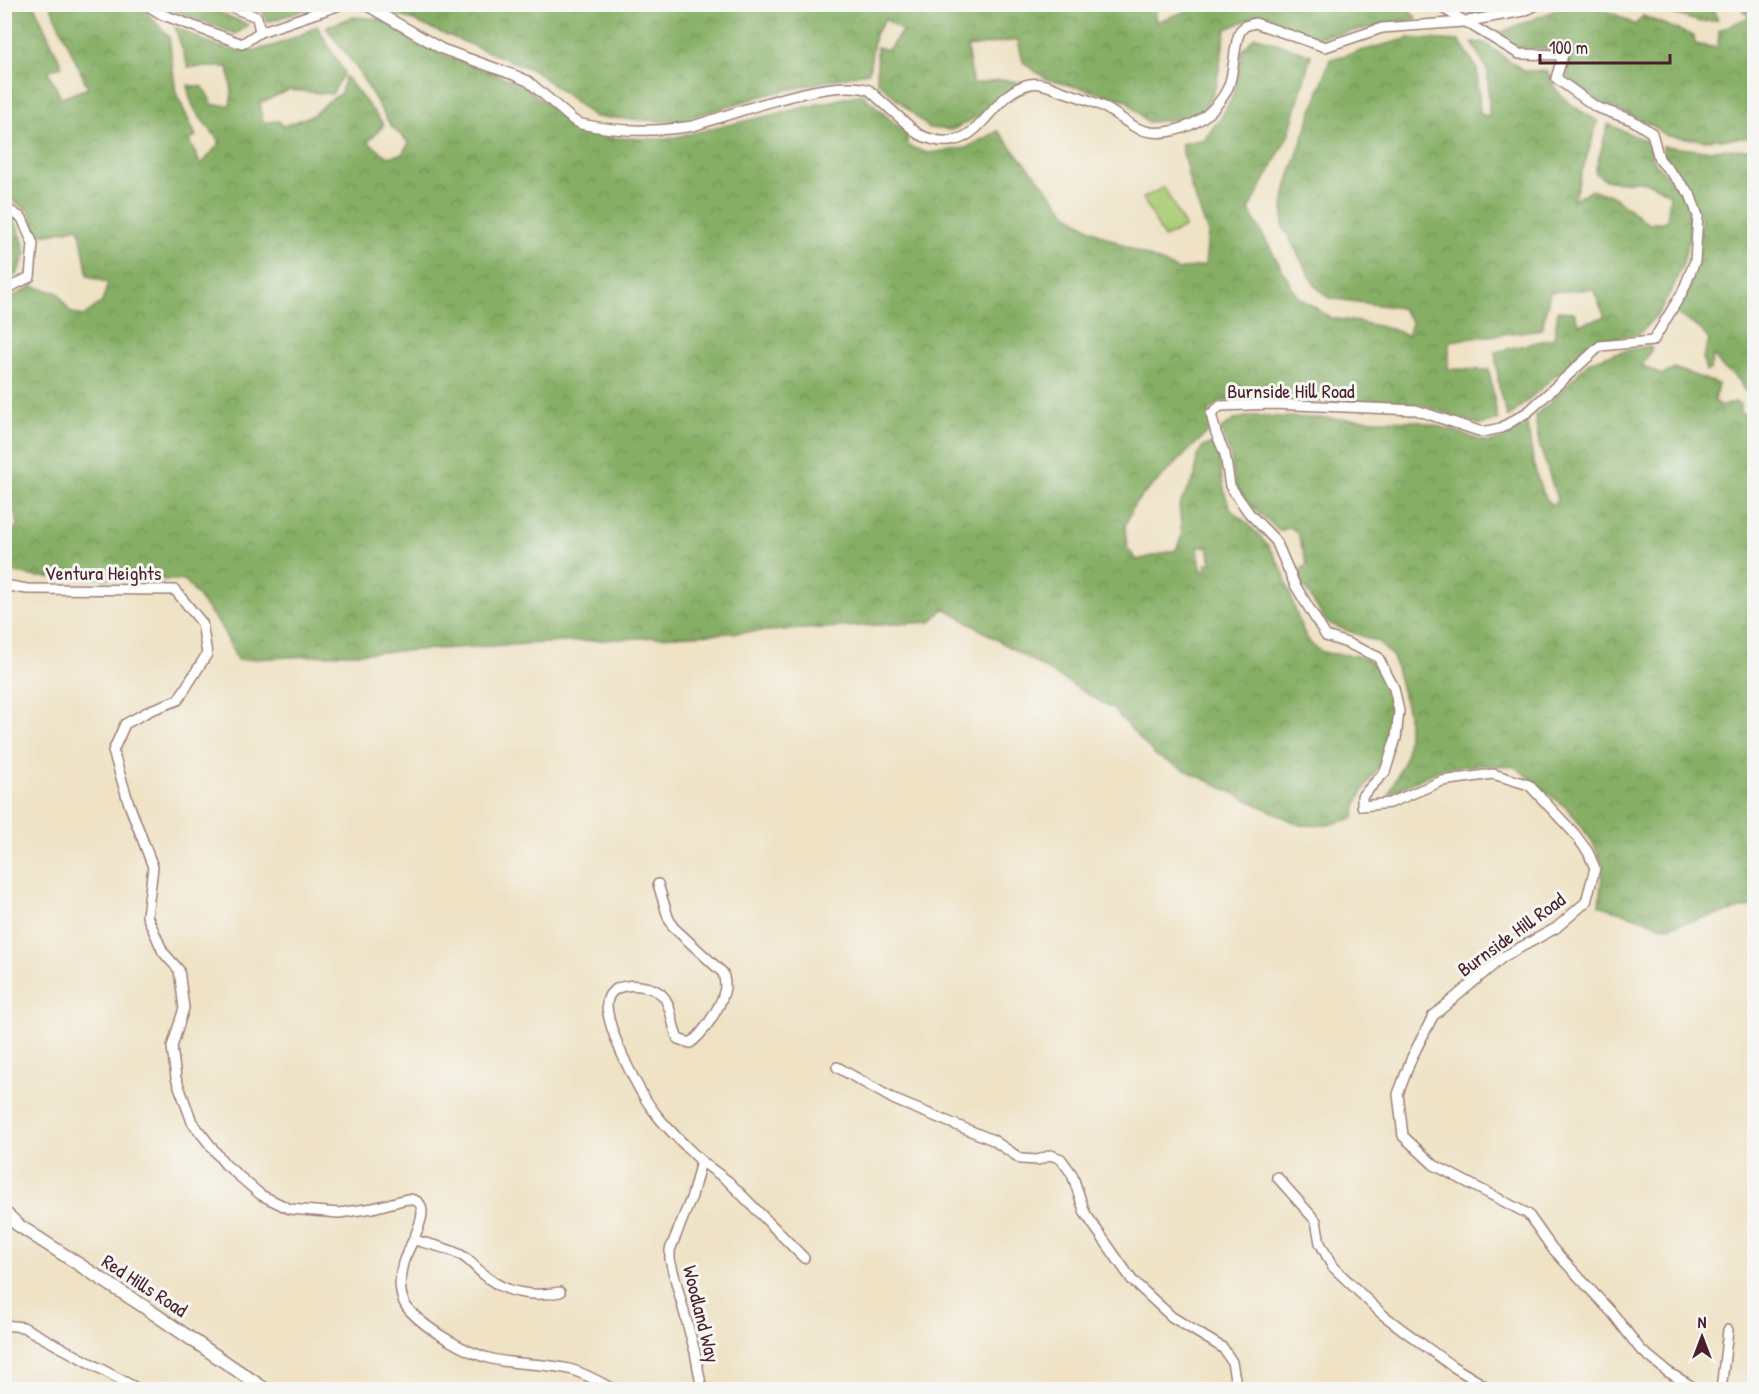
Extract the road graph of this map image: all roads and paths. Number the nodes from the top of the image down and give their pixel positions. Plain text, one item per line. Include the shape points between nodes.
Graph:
1 (145, 4) edge
2 (223, 4) edge
3 (343, 4) edge
4 (364, 4) edge
5 (1436, 4) edge
6 (1539, 4) edge
7 (1463, 22) junction
8 (260, 32) junction
9 (4, 207) edge
10 (4, 290) edge
11 (4, 585) edge
12 (658, 884) dead end
13 (837, 1067) dead end
14 (701, 1161) junction
15 (1276, 1177) dead end
16 (4, 1212) edge
17 (414, 1240) junction
18 (804, 1257) dead end
19 (560, 1292) dead end
20 (4, 1325) edge
21 (1728, 1330) dead end
22 (140, 1389) edge
23 (266, 1389) edge
24 (615, 1389) edge
25 (702, 1389) edge
26 (1237, 1389) edge
27 (1492, 1389) edge
28 (1698, 1389) edge
29 (1720, 1389) edge

1 - 8 street via 161,14 242,44
2 - 8 street via 257,18
3 - 8 street
4 - 7 street via 442,49 528,81 581,124 635,131 674,129 841,86 869,90 918,134 945,140 967,135 1010,94 1037,84 1100,105 1136,127 1162,132 1178,130 1206,117 1216,106 1229,85 1240,31 1255,23 1324,47 1382,28
5 - 7 street, Burnside Hill Road
6 - 7 street
7 - 28 street, Burnside Hill Road via 1520,54 1563,55 1556,78 1596,107 1632,120 1652,133 1659,159 1690,194 1698,216 1695,261 1664,323 1653,340 1600,346 1529,411 1501,428 1482,432 1416,410 1273,404 1220,406 1211,414 1225,454 1230,486 1276,541 1295,585 1326,636 1378,657 1394,688 1399,711 1396,738 1385,772 1362,796 1362,806 1390,803 1442,781 1493,774 1529,785 1574,833 1595,868 1586,902 1556,928 1503,957 1433,1016 1398,1094 1403,1136 1434,1165 1528,1214 1552,1248 1640,1349 1668,1372
9 - 10 street via 22,218 33,244 30,277
11 - 17 street, Ventura Heights via 27,589 176,590 202,623 207,654 178,700 125,724 113,751 153,867 147,916 163,952 179,970 184,1008 172,1047 176,1078 192,1122 225,1164 261,1195 290,1209 339,1213 413,1199 423,1211
12 - 14 street via 673,927 720,968 725,981 721,1000 690,1043 678,1039 666,1001 655,990 634,986 612,992 607,1005 609,1019 623,1056 655,1114
13 - 26 street via 895,1100 993,1140 1021,1160 1051,1155 1061,1159 1072,1174 1085,1213 1132,1280 1172,1317 1223,1348 1232,1362
14 - 18 street via 728,1181
14 - 25 street, Woodland Way via 670,1260
15 - 27 street via 1316,1221 1320,1243 1332,1266 1396,1324 1452,1366
16 - 23 main road, Red Hills Road
17 - 19 street via 461,1255 502,1287 525,1294
17 - 24 street, Ventura Heights via 403,1261 401,1279 401,1294 408,1310 470,1352 572,1370
20 - 22 street via 23,1327
21 - 29 street

